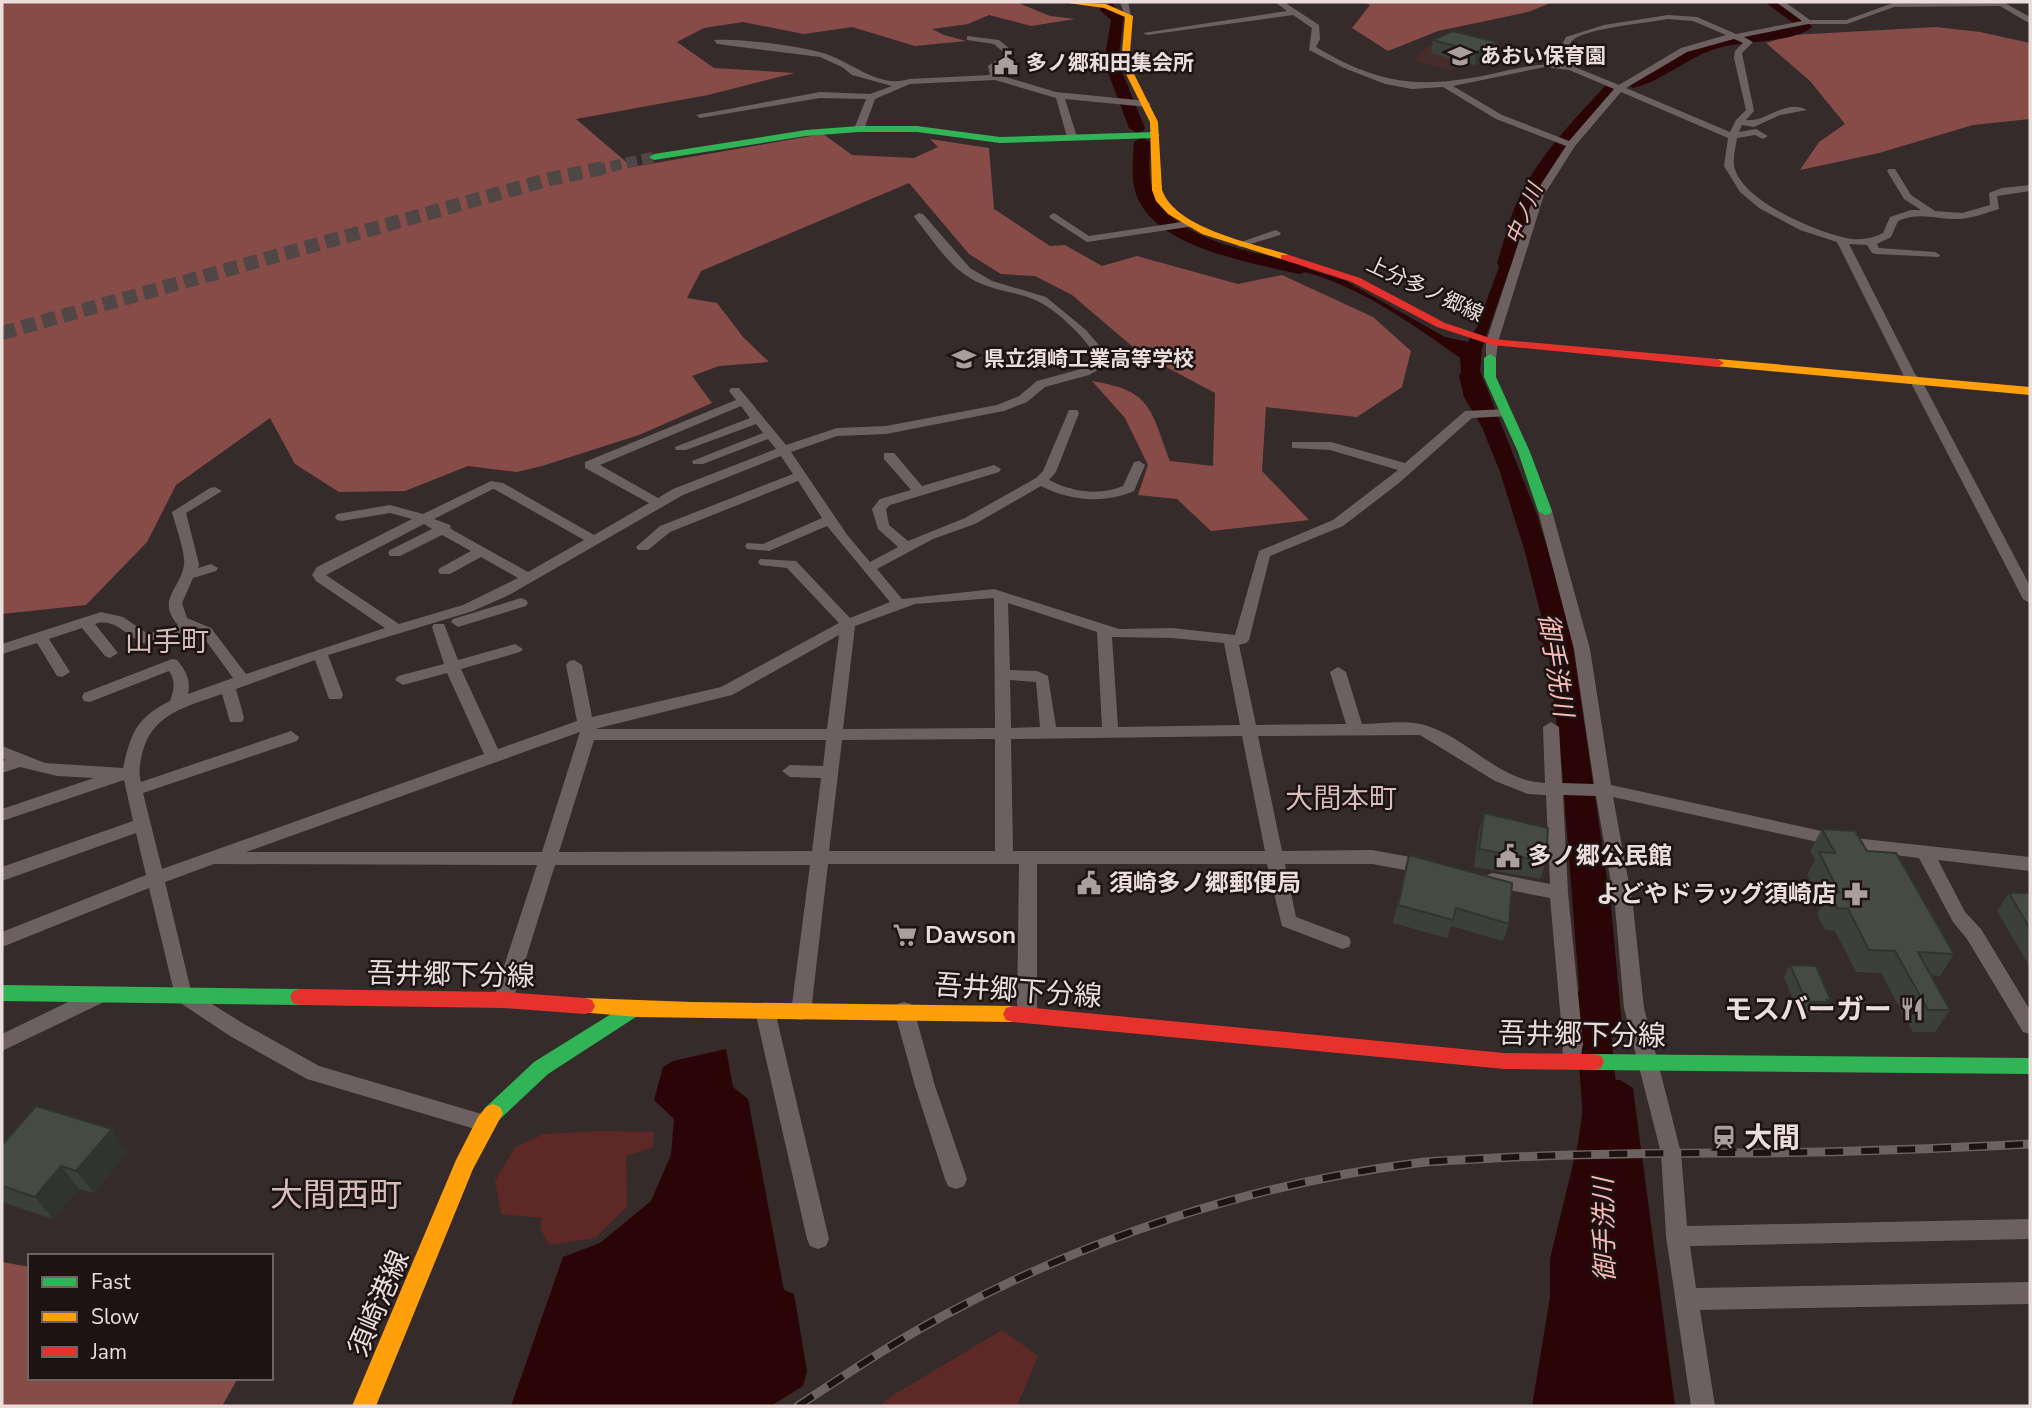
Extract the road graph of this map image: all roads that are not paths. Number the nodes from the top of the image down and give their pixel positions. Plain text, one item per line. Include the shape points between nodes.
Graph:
1 (1065, 2) edge
2 (1279, 2) edge
3 (1780, 2) edge
4 (2000, 3) edge
5 (1124, 9) edge
6 (1294, 12) junction
7 (2030, 20) edge
8 (1804, 23) junction
9 (1129, 36) junction
10 (1739, 37) junction
11 (970, 38) dead end
12 (717, 42) dead end
13 (1572, 68) junction
14 (995, 77) junction
15 (1442, 83) junction
16 (898, 85) junction
17 (1618, 90) junction
18 (1060, 96) junction
19 (871, 97) junction
20 (1142, 104) junction
21 (1803, 110) dead end
22 (700, 115) dead end
23 (1737, 122) junction
24 (1754, 124) junction
25 (1774, 124) dead end
26 (859, 128) junction
27 (1155, 135) junction
28 (1731, 136) junction
29 (1763, 136) dead end
30 (1072, 137) junction
31 (1566, 144) junction
32 (654, 157) tunnel mouth
33 (1892, 171) dead end
34 (2030, 188) edge
35 (1934, 213) junction
36 (919, 216) dead end
37 (1054, 216) dead end
38 (1184, 224) junction
39 (1276, 233) dead end
40 (1842, 242) junction
41 (1871, 243) junction
42 (1240, 244) junction
43 (1935, 255) dead end
44 (1489, 347) junction
45 (1916, 381) junction
46 (2030, 391) edge
47 (1073, 413) dead end
48 (1502, 413) junction
49 (758, 419) junction
50 (771, 434) junction
51 (665, 435) junction
52 (1297, 445) dead end
53 (681, 447) junction
54 (784, 451) junction
55 (889, 456) dead end
56 (698, 461) junction
57 (1139, 465) dead end
58 (1407, 468) junction
59 (994, 469) dead end
60 (801, 475) junction
61 (713, 478) junction
62 (1041, 481) junction
63 (215, 491) dead end
64 (920, 492) junction
65 (660, 503) junction
66 (1545, 511) joint
67 (342, 517) dead end
68 (424, 518) junction
69 (830, 520) junction
70 (445, 528) junction
71 (595, 541) junction
72 (752, 546) dead end
73 (643, 547) dead end
74 (907, 547) junction
75 (483, 550) junction
76 (395, 553) dead end
77 (765, 562) dead end
78 (211, 568) dead end
79 (869, 568) junction
80 (445, 571) dead end
81 (187, 575) junction
82 (528, 578) junction
83 (1001, 595) junction
84 (2030, 599) edge
85 (522, 603) dead end
86 (899, 604) junction
87 (85, 622) junction
88 (848, 624) junction
89 (188, 627) junction
90 (439, 628) junction
91 (398, 630) junction
92 (1104, 630) junction
93 (41, 638) junction
94 (1230, 638) junction
95 (2, 649) edge
96 (514, 649) dead end
97 (110, 653) dead end
98 (322, 655) junction
99 (574, 665) dead end
100 (453, 666) junction
101 (62, 672) dead end
102 (1338, 672) dead end
103 (1004, 676) junction
104 (403, 680) dead end
105 (244, 682) junction
106 (228, 688) junction
107 (335, 695) dead end
108 (90, 697) dead end
109 (177, 704) junction
110 (236, 718) dead end
111 (1551, 727) dead end
112 (587, 729) junction
113 (1355, 729) junction
114 (1110, 731) junction
115 (1248, 731) junction
116 (1049, 732) junction
117 (1003, 733) junction
118 (835, 735) junction
119 (291, 737) dead end
120 (2, 752) edge
121 (494, 757) junction
122 (20, 761) junction
123 (2, 767) edge
124 (790, 771) dead end
125 (829, 772) junction
126 (132, 781) junction
127 (1558, 790) junction
128 (1599, 790) junction
129 (2, 815) edge
130 (142, 824) junction
131 (1924, 852) junction
132 (548, 856) junction
133 (1004, 856) junction
134 (1028, 857) junction
135 (1274, 857) junction
136 (212, 858) junction
137 (818, 858) junction
138 (2030, 864) edge
139 (1439, 869) edge
140 (2, 874) edge
141 (1479, 877) edge
142 (156, 878) junction
143 (1559, 893) junction
144 (2, 940) edge
145 (1342, 942) dead end
146 (2, 993) edge
147 (99, 995) junction
148 (183, 995) junction
149 (503, 1000) junction
150 (632, 1009) junction
151 (904, 1010) junction
152 (765, 1012) junction
153 (802, 1012) junction
154 (1027, 1015) junction
155 (2030, 1026) edge
156 (2, 1043) edge
157 (1577, 1060) junction
158 (1639, 1061) junction
159 (2030, 1066) edge
160 (485, 1123) junction
161 (956, 1180) dead end
162 (2030, 1230) edge
163 (1677, 1236) junction
164 (818, 1239) dead end
165 (2030, 1293) edge
166 (1685, 1299) junction
167 (364, 1406) edge
168 (1703, 1406) edge

1 - 5 main road, 上分多ノ郷線
2 - 6 street
3 - 8 street via 1799,13
4 - 7 street
4 - 8 street via 1893,5 1847,22
5 - 9 main road, 上分多ノ郷線
6 - 9 street
6 - 15 street via 1316,27 1312,48 1322,54 1394,82 1413,86
8 - 10 street
9 - 20 main road, 上分多ノ郷線 via 1125,64
10 - 13 street via 1682,17 1604,27 1569,38 1563,50
10 - 17 street via 1684,50
10 - 23 street via 1750,43 1738,54 1750,110
11 - 14 street via 996,42 1007,51 1007,56 992,66
12 - 16 street via 822,55 855,73
13 - 15 street via 1545,65
13 - 17 street
14 - 16 street
14 - 18 street
15 - 31 street via 1499,117
16 - 19 street
17 - 28 street
17 - 31 street
18 - 20 street
18 - 30 street
19 - 22 street via 820,95
19 - 26 street
20 - 27 main road, 上分多ノ郷線 via 1154,121
21 - 24 street via 1778,112
23 - 24 street
23 - 28 street
24 - 25 street
26 - 30 main road via 917,129 1000,140
26 - 32 main road
27 - 30 main road
27 - 38 main road, 上分多ノ郷線 via 1157,190
28 - 29 street via 1756,132
28 - 40 street via 1729,166 1748,195
31 - 44 street via 1539,195
33 - 35 street via 1907,197
34 - 35 street via 1997,192 1992,195 1995,207 1965,216
35 - 41 street via 1897,217 1889,234
36 - 54 street via 975,277 1039,296 1048,303 1094,344 1103,357 1101,363 1041,384 1006,406 886,430 827,434
37 - 38 street via 1087,239
38 - 42 main road, 上分多ノ郷線
39 - 42 street
40 - 41 street
40 - 45 street
41 - 43 street via 1876,251
42 - 44 main road, 上分多ノ郷線 via 1356,280
44 - 45 main road, 上分多ノ郷線
44 - 48 main road via 1490,377
45 - 46 main road, 上分多ノ郷線
45 - 84 street
47 - 62 street
48 - 58 street via 1469,414
48 - 66 main road
49 - 50 street
49 - 51 street via 738,396
49 - 53 street
50 - 54 street
50 - 56 street
51 - 53 street
51 - 65 street via 590,466
52 - 58 street via 1331,446
53 - 56 street
54 - 60 street
54 - 61 street
55 - 64 street
56 - 61 street
57 - 62 street via 1129,488 1119,492 1075,494
58 - 94 street via 1331,527 1264,554 1241,640
59 - 64 street
60 - 69 street
60 - 73 street via 665,529
61 - 65 street
62 - 74 street via 971,521
63 - 81 street via 179,512 191,558
64 - 74 street via 885,502 880,509 883,526
65 - 71 street
66 - 128 street via 1582,649
67 - 68 street via 390,509
68 - 70 street
68 - 71 street via 498,485
68 - 91 street via 319,575
69 - 72 street via 764,548
69 - 79 street
70 - 75 street
70 - 76 street
71 - 82 street
74 - 79 street
75 - 80 street
75 - 82 street
77 - 88 street via 792,564
78 - 81 street
79 - 86 street
81 - 89 street via 176,603
82 - 91 street via 468,608
83 - 86 street via 945,596
83 - 92 street
83 - 103 street
85 - 90 street
86 - 88 street
87 - 89 street via 111,617 146,639
87 - 93 street
87 - 97 street
88 - 112 street via 726,691
88 - 118 street
89 - 105 street via 206,631
90 - 98 street
90 - 100 street
91 - 98 street
92 - 94 street
92 - 114 street
93 - 95 street
93 - 101 street
94 - 115 street
96 - 100 street
98 - 105 street
98 - 107 street
99 - 112 street
100 - 104 street
100 - 121 street
102 - 113 street
103 - 116 street via 1043,680
103 - 117 street
105 - 106 street
106 - 109 street
106 - 110 street
108 - 109 street via 172,664 183,677
109 - 126 street via 159,713 138,735
111 - 127 street
112 - 118 street
112 - 121 street
112 - 132 street
113 - 115 street
113 - 127 street via 1423,730 1516,784
114 - 115 street
114 - 116 street
115 - 135 street
116 - 117 street
117 - 118 street
117 - 133 street
118 - 125 street
119 - 126 street
120 - 122 street
121 - 136 street
122 - 123 street
122 - 126 street
124 - 125 street
125 - 137 street
126 - 129 street
126 - 130 street
127 - 128 street
127 - 143 street
128 - 131 street via 1854,844
128 - 158 street via 1624,906
130 - 140 street
130 - 142 street
131 - 138 street
131 - 155 street via 1959,917
132 - 136 street
132 - 137 street
132 - 149 street
133 - 134 street
133 - 137 street
134 - 135 street
134 - 154 street
135 - 139 street via 1373,857
135 - 145 street via 1288,920
136 - 142 street
137 - 153 street
141 - 143 street
142 - 144 street
142 - 148 street
143 - 157 street
146 - 147 main road, 吾井郷下分線
147 - 148 main road, 吾井郷下分線
147 - 156 street
148 - 149 main road, 吾井郷下分線
148 - 160 street via 314,1073
149 - 150 main road, 吾井郷下分線
150 - 152 main road, 吾井郷下分線
150 - 160 main road, 須崎港線 via 531,1073
151 - 153 main road, 吾井郷下分線
151 - 154 main road, 吾井郷下分線
151 - 161 street
152 - 153 main road, 吾井郷下分線
152 - 164 street
154 - 157 main road, 吾井郷下分線 via 1396,1052
157 - 158 main road, 吾井郷下分線
158 - 159 main road, 吾井郷下分線
158 - 163 street via 1671,1153
160 - 167 main road, 須崎港線
162 - 163 street
163 - 166 street
165 - 166 street
166 - 168 street

